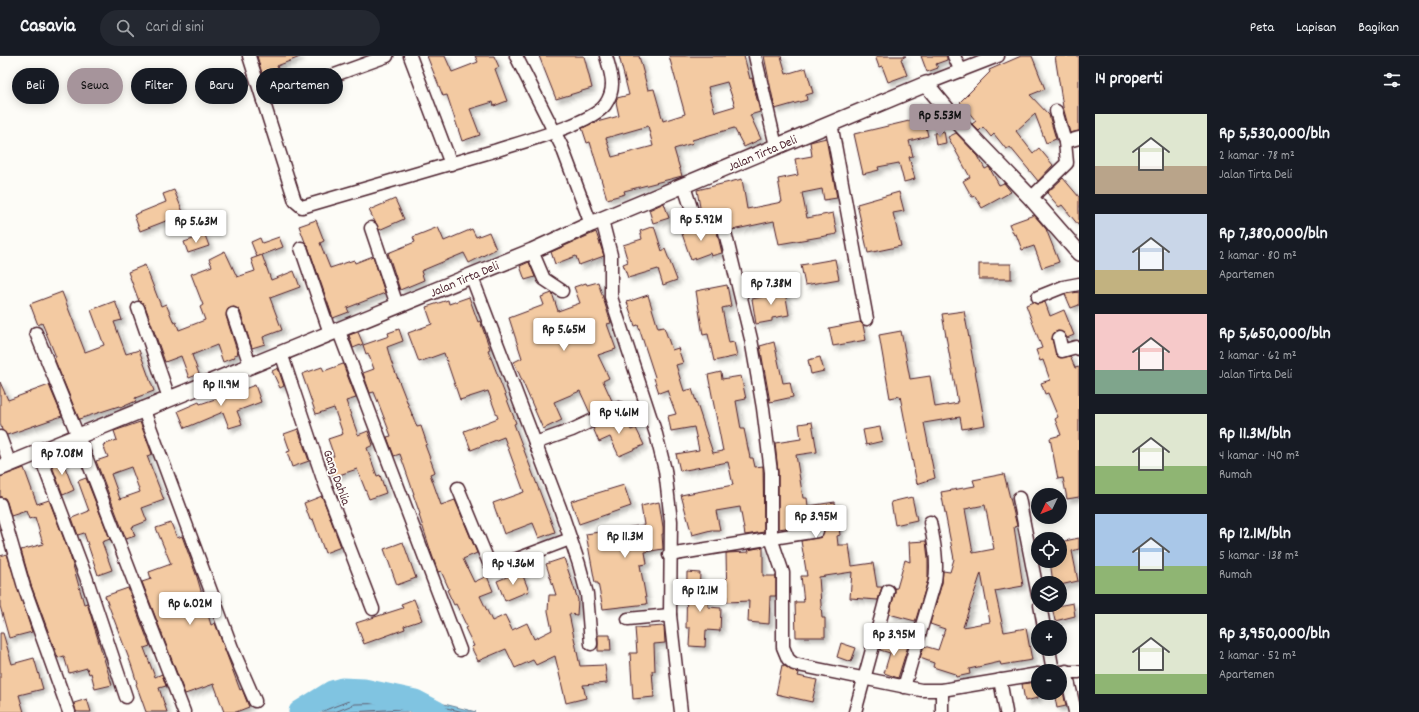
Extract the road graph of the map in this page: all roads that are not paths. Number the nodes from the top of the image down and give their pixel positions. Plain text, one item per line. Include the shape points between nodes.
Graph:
1 (249, 56) edge
2 (387, 56) edge
3 (410, 56) edge
4 (516, 56) edge
5 (606, 56) edge
6 (755, 56) edge
7 (954, 56) edge
8 (992, 57) edge
9 (961, 71) junction
10 (343, 72) edge
11 (256, 78) edge
12 (926, 84) junction
13 (264, 104) edge
14 (1056, 111) dead end
15 (831, 123) junction
16 (554, 132) junction
17 (1079, 138) edge
18 (1065, 142) junction
19 (776, 146) junction
20 (451, 164) junction
21 (684, 186) junction
22 (1031, 198) junction
23 (596, 222) junction
24 (371, 228) dead end
25 (301, 248) dead end
26 (532, 251) junction
27 (1079, 253) edge
28 (471, 275) junction
29 (1079, 284) edge
30 (562, 290) dead end
31 (1038, 297) dead end
32 (397, 305) junction
33 (138, 308) dead end
34 (233, 314) dead end
35 (867, 319) dead end
36 (334, 331) junction
37 (36, 333) dead end
38 (1059, 338) dead end
39 (1079, 349) edge
40 (281, 353) junction
41 (250, 365) junction
42 (169, 398) junction
43 (144, 408) junction
44 (619, 408) dead end
45 (78, 436) junction
46 (0, 437) edge
47 (535, 443) junction
48 (39, 453) junction
49 (5, 466) edge
50 (458, 488) dead end
51 (1019, 498) dead end
52 (0, 504) edge
53 (930, 522) dead end
54 (817, 531) dead end
55 (771, 538) junction
56 (570, 539) junction
57 (669, 555) junction
58 (1034, 576) edge
59 (888, 590) dead end
60 (373, 609) dead end
61 (670, 615) junction
62 (628, 619) dead end
63 (590, 644) dead end
64 (460, 650) dead end
65 (1067, 671) edge
66 (1079, 672) edge
67 (1031, 675) edge
68 (865, 678) junction
69 (1000, 680) junction
70 (1067, 685) edge
71 (904, 687) junction
72 (942, 690) junction
73 (126, 697) dead end
74 (255, 701) dead end
75 (69, 712) edge
76 (184, 712) edge
77 (681, 712) edge
78 (855, 712) edge
79 (942, 712) edge
80 (1006, 712) edge
81 (1075, 712) edge

1 - 11 street
2 - 10 street
3 - 20 street
4 - 16 street
5 - 16 street via 613,79 612,91 604,105 594,114
6 - 19 street
7 - 9 street
8 - 9 street
9 - 12 street
12 - 15 street, Jalan Tirta Deli
12 - 22 street via 955,119
13 - 20 street via 295,201 302,207
14 - 18 street
15 - 19 street, Jalan Tirta Deli
15 - 35 street
16 - 20 street
16 - 23 street
17 - 18 street
18 - 22 street via 1067,163
19 - 21 street, Jalan Tirta Deli
21 - 23 street, Jalan Tirta Deli
21 - 55 street via 694,217 701,222 717,221 724,228 746,316 763,408 771,472
22 - 27 street
23 - 26 street, Jalan Tirta Deli
23 - 57 street via 611,255 611,297 656,434 664,470 671,521
24 - 32 street
25 - 36 street
26 - 28 street, Jalan Tirta Deli
26 - 30 street via 544,279
28 - 32 street, Jalan Tirta Deli
28 - 47 street
29 - 31 street
32 - 36 street, Jalan Tirta Deli
33 - 42 street
34 - 41 street
36 - 40 street, Jalan Tirta Deli
36 - 64 street
37 - 45 street
38 - 39 street via 1062,351 1076,347
40 - 41 street, Jalan Tirta Deli
40 - 60 street, Gang Dahlia via 322,479
41 - 42 street, Jalan Tirta Deli
42 - 43 street, Jalan Tirta Deli
43 - 45 street, Jalan Tirta Deli
43 - 74 street via 232,648
44 - 47 street via 572,430
45 - 48 street, Jalan Tirta Deli
45 - 76 street
46 - 49 street
47 - 56 street
48 - 49 street, Jalan Tirta Deli
48 - 73 street via 86,577
50 - 56 street via 492,566 496,567
51 - 58 street
52 - 75 street via 24,587
53 - 71 street via 936,550 935,581
54 - 55 street
55 - 57 street
55 - 68 street via 783,573 783,647 788,659 794,664
56 - 63 street via 587,594
57 - 61 street
59 - 68 street
61 - 62 street
61 - 77 street
65 - 66 street
67 - 69 street
68 - 71 street
68 - 78 street
69 - 72 street
69 - 80 street
70 - 81 street
71 - 72 street
72 - 79 street

